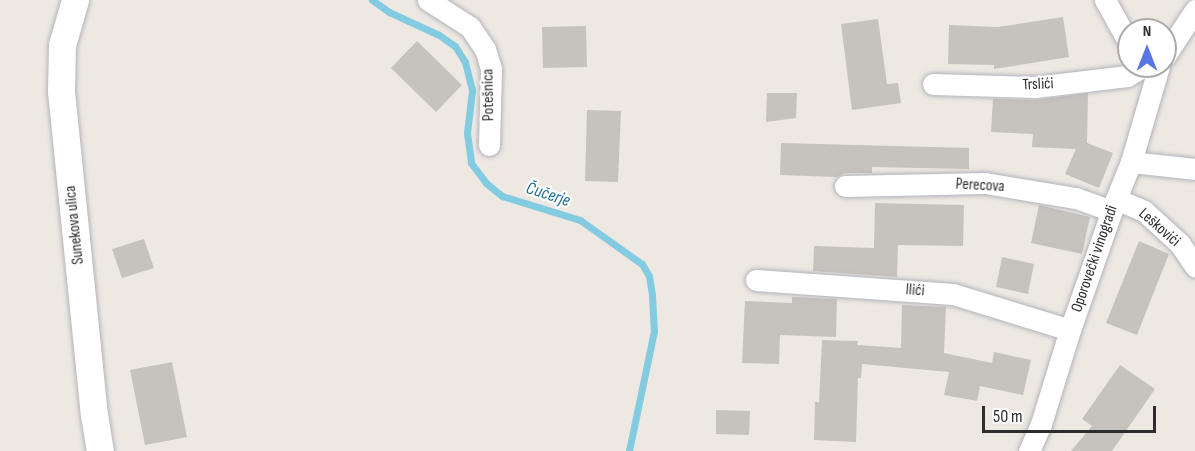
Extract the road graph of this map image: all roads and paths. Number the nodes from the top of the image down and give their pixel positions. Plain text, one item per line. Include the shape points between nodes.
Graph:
1 (75, 0) edge
2 (428, 0) edge
3 (1105, 0) edge
4 (1195, 10) edge
5 (1117, 22) edge
6 (1177, 33) edge
7 (1117, 77) edge
8 (1149, 78) edge
9 (933, 84) dead end
10 (489, 145) dead end
11 (1131, 162) junction
12 (1195, 169) edge
13 (845, 186) dead end
14 (1114, 205) junction
15 (1195, 266) edge
16 (756, 280) dead end
17 (1070, 330) junction
18 (100, 451) edge
19 (1029, 451) edge

1 - 18 street, Sunekova ulica via 62,45 61,91
2 - 10 street, Potešnica via 470,27 485,49 491,69
3 - 5 street
4 - 6 street, Oporovečki vinogradi
7 - 9 street, Trslići via 1035,87
8 - 11 street, Oporovečki vinogradi
11 - 12 street
11 - 14 street, Oporovečki vinogradi
13 - 14 street, Perecova via 985,183
14 - 15 street, Leškovići via 1144,211 1180,244
14 - 17 street, Oporovečki vinogradi
16 - 17 street, Ilići via 953,294
17 - 19 street, Oporovečki vinogradi via 1060,369

